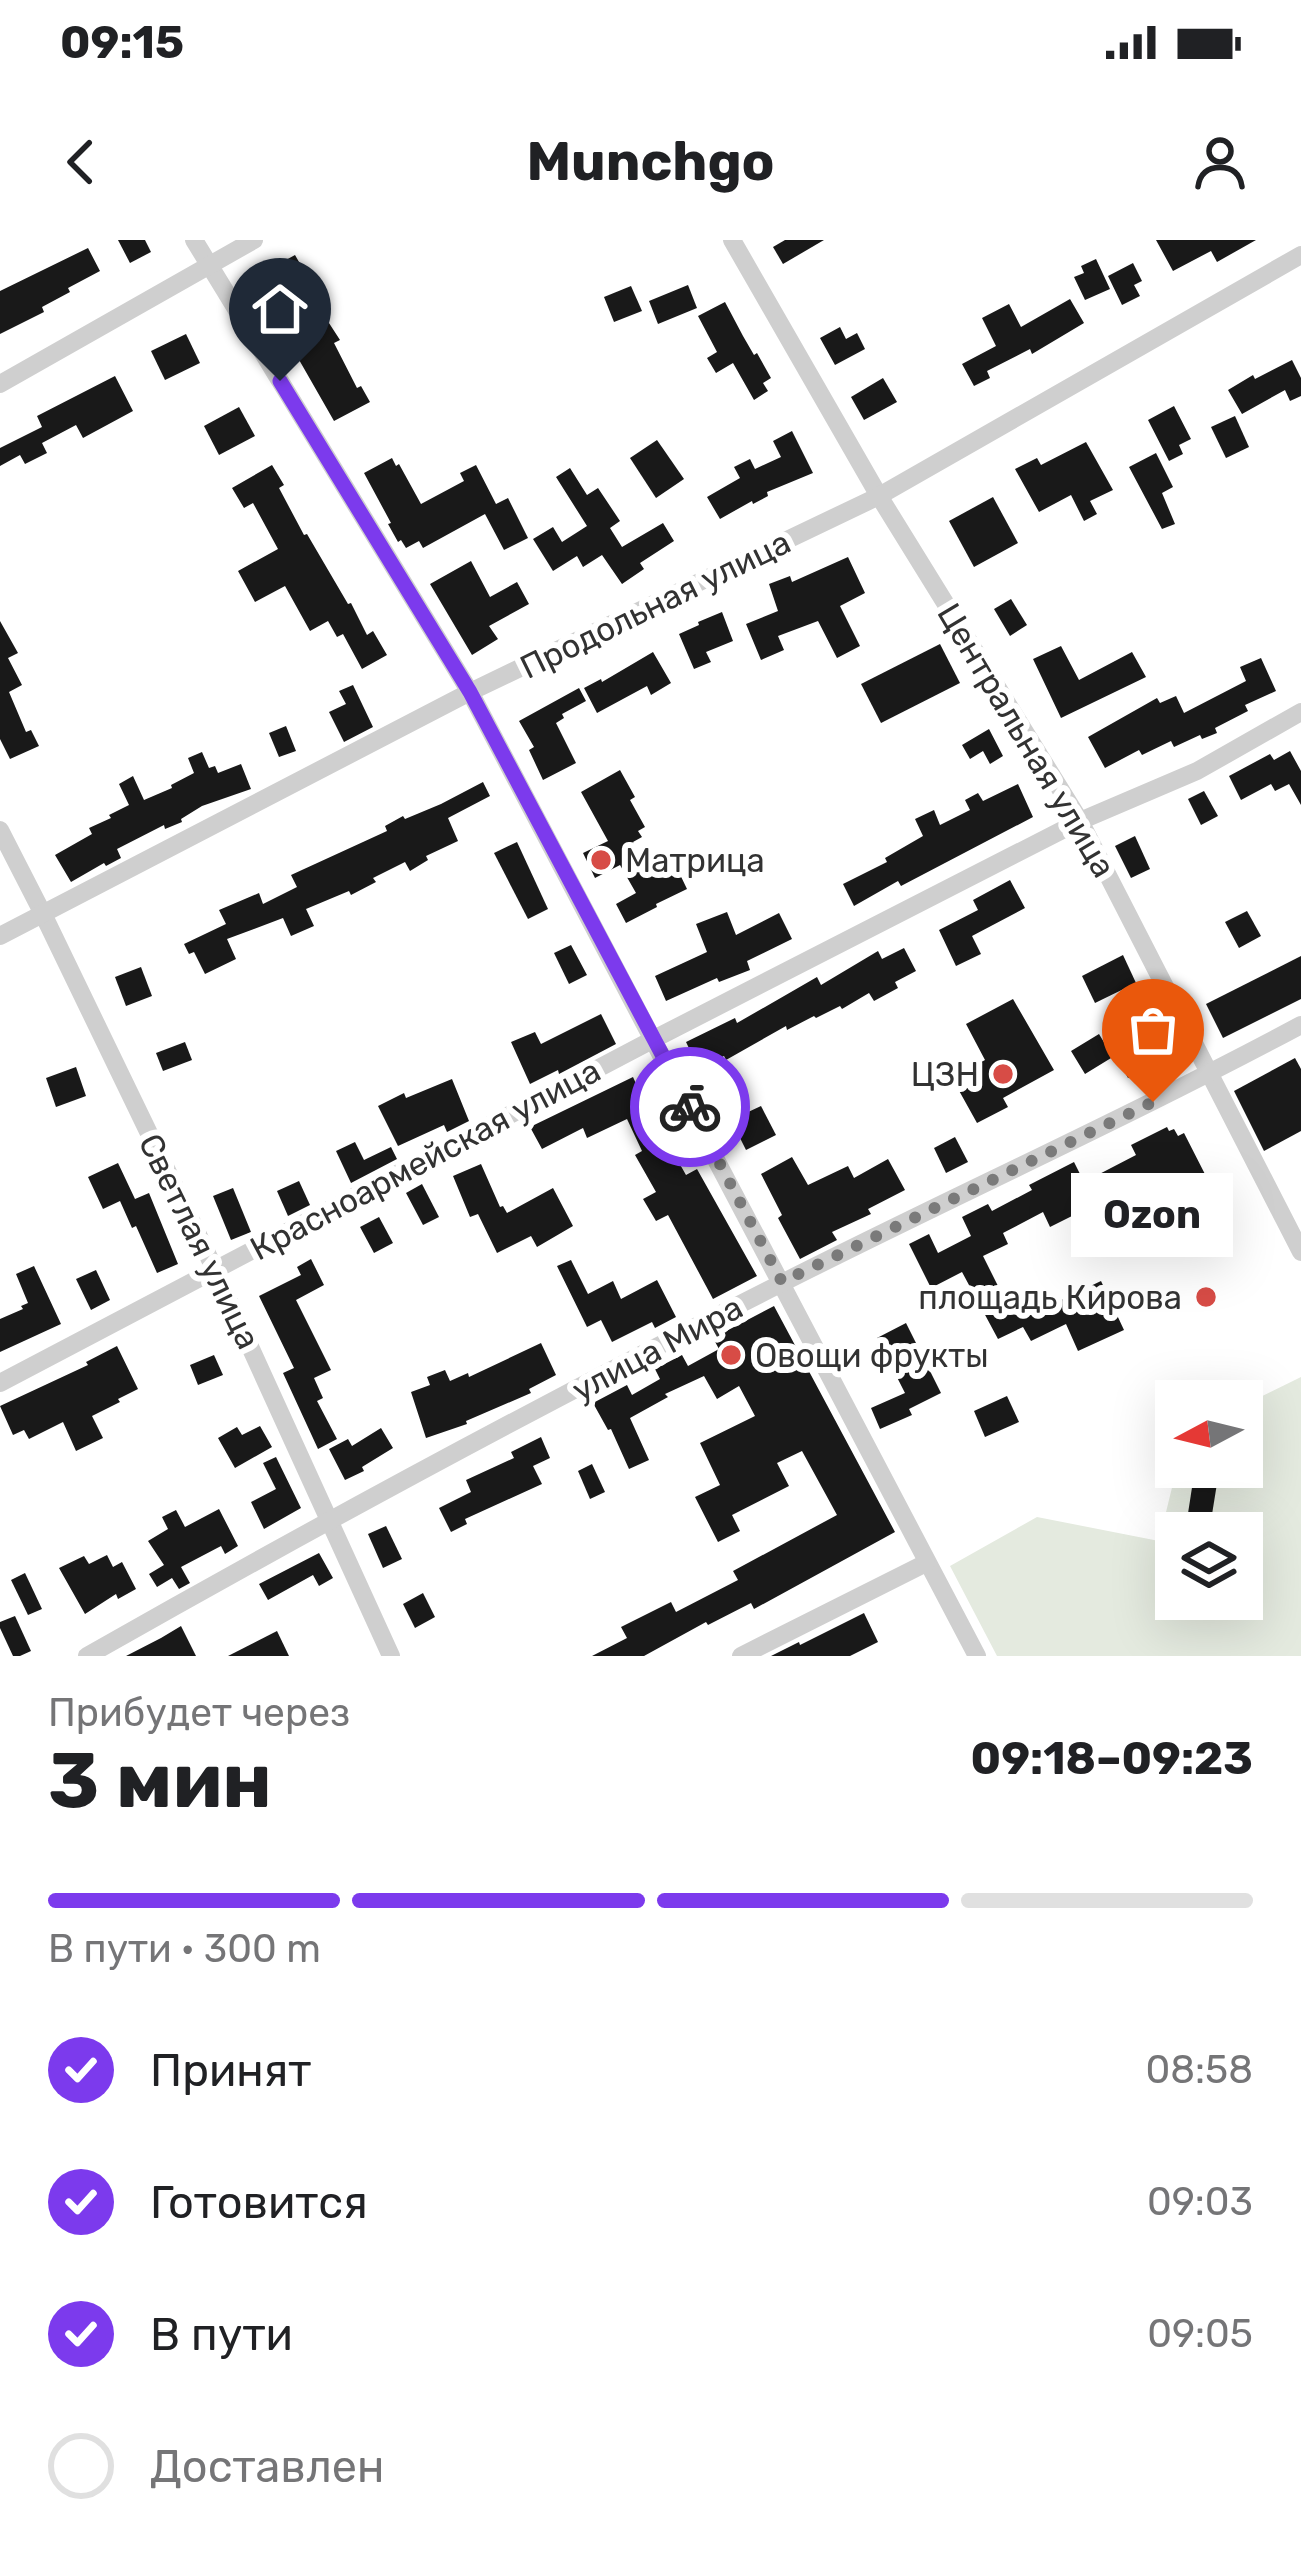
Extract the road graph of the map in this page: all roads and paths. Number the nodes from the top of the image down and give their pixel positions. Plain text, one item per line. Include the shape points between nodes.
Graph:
1 (194, 240) edge
2 (254, 240) edge
3 (732, 240) edge
4 (1301, 255) edge
5 (208, 265) junction
6 (0, 384) edge
7 (879, 496) junction
8 (470, 692) junction
9 (1301, 712) edge
10 (1081, 821) junction
11 (0, 830) edge
12 (44, 914) junction
13 (0, 936) edge
14 (1301, 1024) edge
15 (654, 1039) junction
16 (1210, 1073) junction
17 (1301, 1252) edge
18 (214, 1270) junction
19 (782, 1282) junction
20 (0, 1383) edge
21 (327, 1520) junction
22 (926, 1563) junction
23 (87, 1656) edge
24 (392, 1656) edge
25 (741, 1656) edge
26 (977, 1656) edge

1 - 5 street
2 - 5 street
3 - 7 street, Центральная улица
4 - 7 street, Продольная улица
5 - 6 street
5 - 8 street
7 - 8 street, Продольная улица
7 - 10 street, Центральная улица
8 - 12 street, Продольная улица
8 - 15 street
9 - 10 street, Красноармейская улица via 1196,771
10 - 15 street, Красноармейская улица
10 - 16 street, Центральная улица
11 - 12 street, Светлая улица
12 - 13 street, Продольная улица
12 - 18 street, Светлая улица
14 - 16 street, улица Мира
15 - 18 street, Красноармейская улица
15 - 19 street
16 - 17 street, Центральная улица
16 - 19 street, улица Мира
18 - 20 street, Красноармейская улица
18 - 21 street, Светлая улица
19 - 21 street, улица Мира
19 - 22 street
21 - 23 street, улица Мира
21 - 24 street, Светлая улица
22 - 25 street
22 - 26 street

